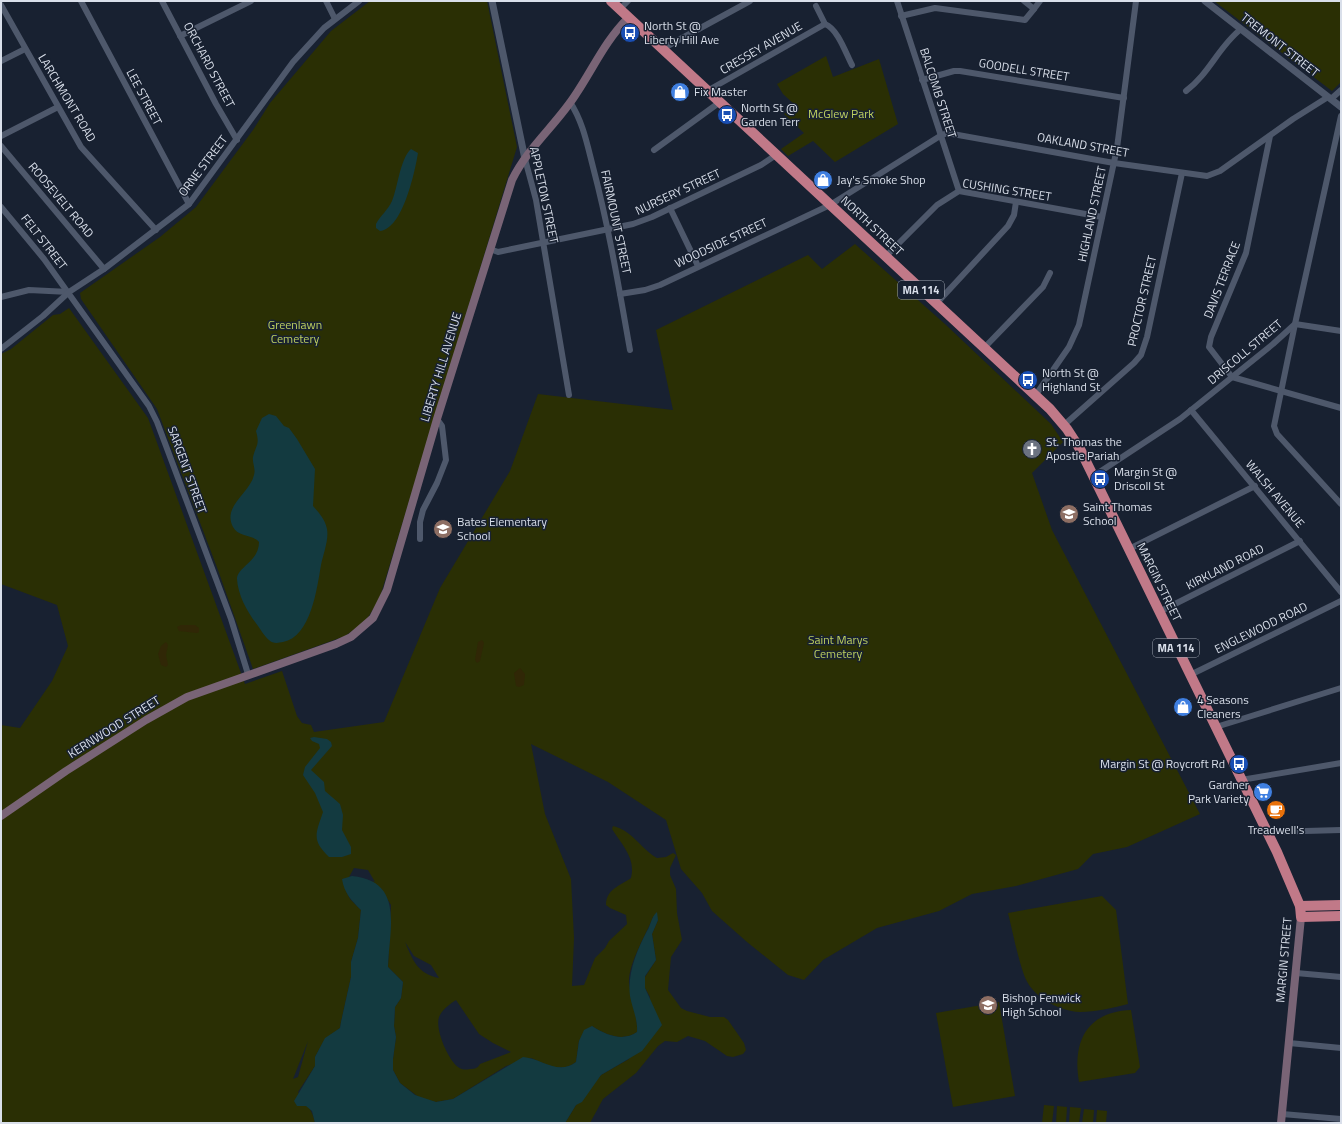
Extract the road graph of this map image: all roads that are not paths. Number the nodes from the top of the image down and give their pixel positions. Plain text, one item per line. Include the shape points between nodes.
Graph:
1 (81, 1) edge
2 (162, 1) edge
3 (251, 1) edge
4 (326, 1) edge
5 (359, 1) edge
6 (492, 1) edge
7 (611, 1) edge
8 (628, 1) edge
9 (750, 1) edge
10 (897, 1) edge
11 (1024, 1) edge
12 (1040, 1) edge
13 (1136, 1) edge
14 (1205, 1) edge
15 (1, 5) edge
16 (816, 6) dead end
17 (620, 9) junction
18 (1034, 9) junction
19 (901, 16) junction
20 (628, 18) junction
21 (335, 19) junction
22 (825, 24) junction
23 (1241, 29) junction
24 (180, 36) junction
25 (25, 49) junction
26 (662, 49) junction
27 (1, 61) edge
28 (852, 66) dead end
29 (922, 80) junction
30 (707, 90) junction
31 (1341, 90) edge
32 (1186, 91) dead end
33 (1124, 98) junction
34 (1329, 98) junction
35 (570, 102) junction
36 (720, 102) junction
37 (58, 107) junction
38 (1341, 107) edge
39 (1341, 116) edge
40 (1, 136) edge
41 (940, 136) junction
42 (1270, 136) junction
43 (237, 140) junction
44 (1, 146) edge
45 (654, 150) dead end
46 (776, 155) junction
47 (525, 159) junction
48 (1114, 162) junction
49 (1182, 173) junction
50 (959, 191) junction
51 (1016, 202) junction
52 (189, 204) junction
53 (830, 206) junction
54 (1, 207) edge
55 (670, 208) junction
56 (1102, 217) junction
57 (608, 229) junction
58 (156, 230) junction
59 (544, 244) junction
60 (490, 249) junction
61 (885, 257) junction
62 (698, 266) junction
63 (104, 269) junction
64 (1050, 273) dead end
65 (68, 292) junction
66 (620, 294) junction
67 (1, 297) edge
68 (936, 304) junction
69 (1295, 324) junction
70 (1341, 331) edge
71 (984, 348) junction
72 (1, 349) edge
73 (630, 350) dead end
74 (1232, 377) junction
75 (1280, 392) junction
76 (569, 395) dead end
77 (1035, 396) junction
78 (1341, 408) edge
79 (1191, 410) junction
80 (437, 419) junction
81 (1063, 424) junction
82 (1092, 477) junction
83 (1255, 486) junction
84 (1341, 504) edge
85 (420, 539) dead end
86 (1300, 541) junction
87 (1128, 549) junction
88 (1341, 592) edge
89 (1341, 601) edge
90 (1159, 612) junction
91 (248, 674) junction
92 (1190, 675) junction
93 (1341, 688) edge
94 (1216, 727) junction
95 (1341, 762) edge
96 (1241, 780) junction
97 (1, 816) edge
98 (1341, 830) edge
99 (1267, 832) junction
100 (1341, 905) edge
101 (1300, 906) junction
102 (1341, 916) edge
103 (1301, 917) junction
104 (1296, 973) junction
105 (1341, 977) edge
106 (1289, 1043) junction
107 (1341, 1048) edge
108 (1282, 1114) junction
109 (1341, 1120) edge
110 (1282, 1123) edge

1 - 52 street, LEE STREET
2 - 24 street, ORCHARD STREET
3 - 24 street
4 - 21 street
5 - 21 street, ORNE STREET
6 - 47 street, APPLETON STREET
7 - 17 highway, NORTH STREET / MA 114
8 - 17 street
9 - 26 street
10 - 19 street, BALCOMB STREET
11 - 18 street
12 - 18 street
13 - 33 street, HIGHLAND STREET
14 - 23 street, TREMONT STREET
15 - 25 street, LARCHMONT ROAD
16 - 22 street
17 - 20 highway, NORTH STREET / MA 114
18 - 19 street via 1025,20 941,8
19 - 29 street, BALCOMB STREET
20 - 26 highway, NORTH STREET / MA 114
20 - 35 main road, LIBERTY HILL AVENUE via 601,51
21 - 43 street, ORNE STREET via 293,62
22 - 28 street via 836,36
22 - 30 street, CRESSEY AVENUE
23 - 32 street
23 - 34 street, TREMONT STREET
24 - 43 street, ORCHARD STREET
25 - 27 street
25 - 37 street, LARCHMONT ROAD
26 - 30 highway, NORTH STREET / MA 114
29 - 33 street, GOODELL STREET via 960,70
29 - 41 street, BALCOMB STREET
30 - 36 highway, NORTH STREET / MA 114
31 - 34 street, OAKLAND STREET
33 - 48 street, HIGHLAND STREET
34 - 38 street, TREMONT STREET
34 - 42 street, OAKLAND STREET
35 - 47 main road, LIBERTY HILL AVENUE
35 - 57 street, FAIRMOUNT STREET via 580,118
36 - 45 street
36 - 46 highway, NORTH STREET / MA 114
37 - 40 street
37 - 58 street, LARCHMONT ROAD via 81,147
39 - 69 street, DRISCOLL STREET
41 - 48 street, OAKLAND STREET via 947,133 961,135
41 - 50 street, BALCOMB STREET
41 - 53 street, OAKLAND STREET
42 - 49 street, OAKLAND STREET via 1212,176
42 - 74 street, DAVIS TERRACE via 1245,258 1209,342 1212,351
43 - 52 street, ORNE STREET
44 - 63 street, ROOSEVELT ROAD
46 - 53 highway, NORTH STREET / MA 114
46 - 55 street, NURSERY STREET via 761,165
47 - 59 street, APPLETON STREET
47 - 60 main road, LIBERTY HILL AVENUE via 509,187
48 - 49 street, OAKLAND STREET
48 - 56 street, HIGHLAND STREET
49 - 81 street, PROCTOR STREET via 1141,355
50 - 51 street, CUSHING STREET
50 - 61 street, CUSHING STREET via 937,205
51 - 56 street, CUSHING STREET
51 - 68 street via 1014,215 1008,226
52 - 58 street, ORNE STREET
53 - 61 highway, NORTH STREET / MA 114
53 - 62 street, WOODSIDE STREET
54 - 65 street, FELT STREET
55 - 57 street, NURSERY STREET via 638,222
55 - 62 street
56 - 77 street, HIGHLAND STREET via 1077,332
57 - 59 street, NURSERY STREET
57 - 66 street, FAIRMOUNT STREET
58 - 63 street, ORNE STREET
59 - 60 street, NURSERY STREET via 498,252
59 - 76 street, APPLETON STREET
60 - 80 main road, LIBERTY HILL AVENUE
61 - 68 highway, NORTH STREET / MA 114
62 - 66 street, WOODSIDE STREET via 652,288
63 - 65 street, ORNE STREET
64 - 71 street via 1043,287
65 - 67 street via 29,290
65 - 72 street, ORNE STREET via 43,316
65 - 91 street, SARGENT STREET via 138,388 157,422 231,619
66 - 73 street, FAIRMOUNT STREET
68 - 71 highway, NORTH STREET / MA 114
69 - 70 street
69 - 74 street, DRISCOLL STREET
69 - 75 street
71 - 77 highway, NORTH STREET / MA 114
74 - 75 street
74 - 79 street, DRISCOLL STREET
75 - 78 street
75 - 84 street via 1274,429
77 - 81 highway, NORTH STREET / MA 114
79 - 82 street, DRISCOLL STREET
79 - 83 street, WALSH AVENUE
80 - 85 street via 442,426 446,460 423,510
80 - 91 main road, LIBERTY HILL AVENUE via 392,574 383,600 373,618 350,637 336,644
81 - 82 highway, MARGIN STREET / MA 114 via 1080,449
82 - 87 highway, MARGIN STREET / MA 114
83 - 86 street, WALSH AVENUE
83 - 87 street
86 - 88 street, WALSH AVENUE
86 - 90 street, KIRKLAND ROAD
87 - 90 highway, MARGIN STREET / MA 114
89 - 92 street, ENGLEWOOD ROAD
90 - 92 highway, MARGIN STREET / MA 114
91 - 97 main road, KERNWOOD STREET via 187,697 146,720
92 - 94 highway, MARGIN STREET / MA 114
93 - 94 street
94 - 96 highway, MARGIN STREET / MA 114
95 - 96 street
96 - 99 highway, MARGIN STREET / MA 114
98 - 99 street
99 - 101 highway, MARGIN STREET / MA 114
100 - 101 highway
101 - 103 highway, MARGIN STREET / MA 114
102 - 103 highway
103 - 104 main road, MARGIN STREET
104 - 105 street
104 - 106 main road, MARGIN STREET
106 - 107 street
106 - 108 main road, MARGIN STREET
108 - 109 street
108 - 110 main road, MARGIN STREET

